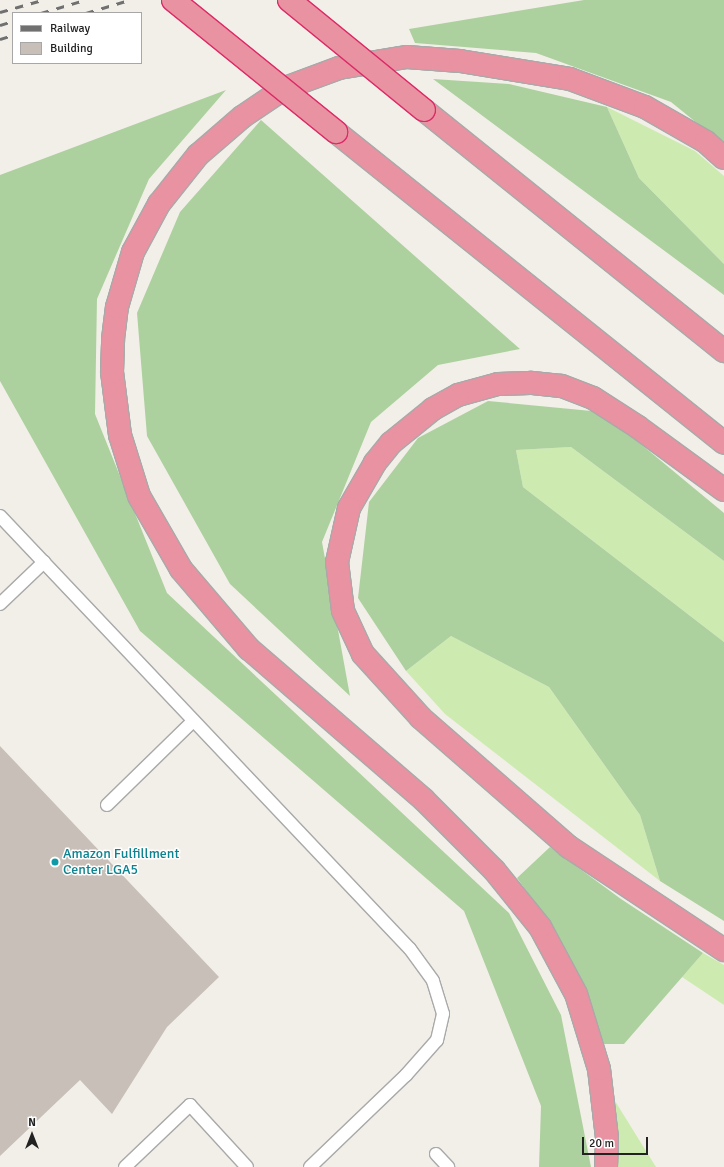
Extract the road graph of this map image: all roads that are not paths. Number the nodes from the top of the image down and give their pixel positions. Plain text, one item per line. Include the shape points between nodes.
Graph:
1 (173, 0) edge
2 (289, 0) edge
3 (724, 158) edge
4 (724, 351) edge
5 (724, 443) edge
6 (724, 490) edge
7 (0, 516) edge
8 (44, 562) junction
9 (0, 604) edge
10 (193, 720) junction
11 (107, 805) dead end
12 (724, 950) edge
13 (436, 1154) dead end
14 (125, 1167) edge
15 (247, 1167) edge
16 (310, 1167) edge
17 (448, 1167) edge
18 (606, 1167) edge

1 - 5 highway, bridge
2 - 4 highway, bridge
3 - 18 highway via 706,142 645,107 570,79 460,61 407,57 339,68 285,88 242,117 198,155 159,204 134,252 117,307 113,339 112,372 120,435 139,496 181,569 249,649 423,799 483,859 540,927 576,994 598,1069 607,1138
6 - 12 highway via 638,426 593,398 561,386 498,384 458,395 433,409 391,443 375,463 349,508 337,562 343,611 362,654 422,718 569,847
7 - 8 lane
8 - 9 lane
8 - 10 lane
10 - 11 lane
10 - 16 lane via 421,961 433,981 441,1003 443,1023 432,1047
13 - 17 lane
14 - 15 lane via 190,1105

